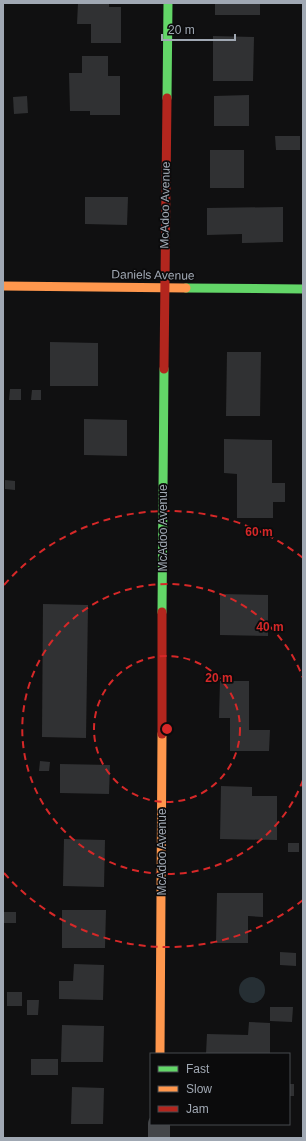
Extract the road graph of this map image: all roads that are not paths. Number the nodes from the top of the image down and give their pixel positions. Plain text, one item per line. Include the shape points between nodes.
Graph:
1 (168, 3) edge
2 (3, 286) edge
3 (164, 287) junction
4 (303, 289) edge
5 (160, 1053) edge
6 (160, 1125) edge
7 (159, 1138) edge

1 - 3 street, McAdoo Avenue
2 - 3 street, Daniels Avenue
3 - 4 street, Daniels Avenue
3 - 5 street, McAdoo Avenue
6 - 7 street

